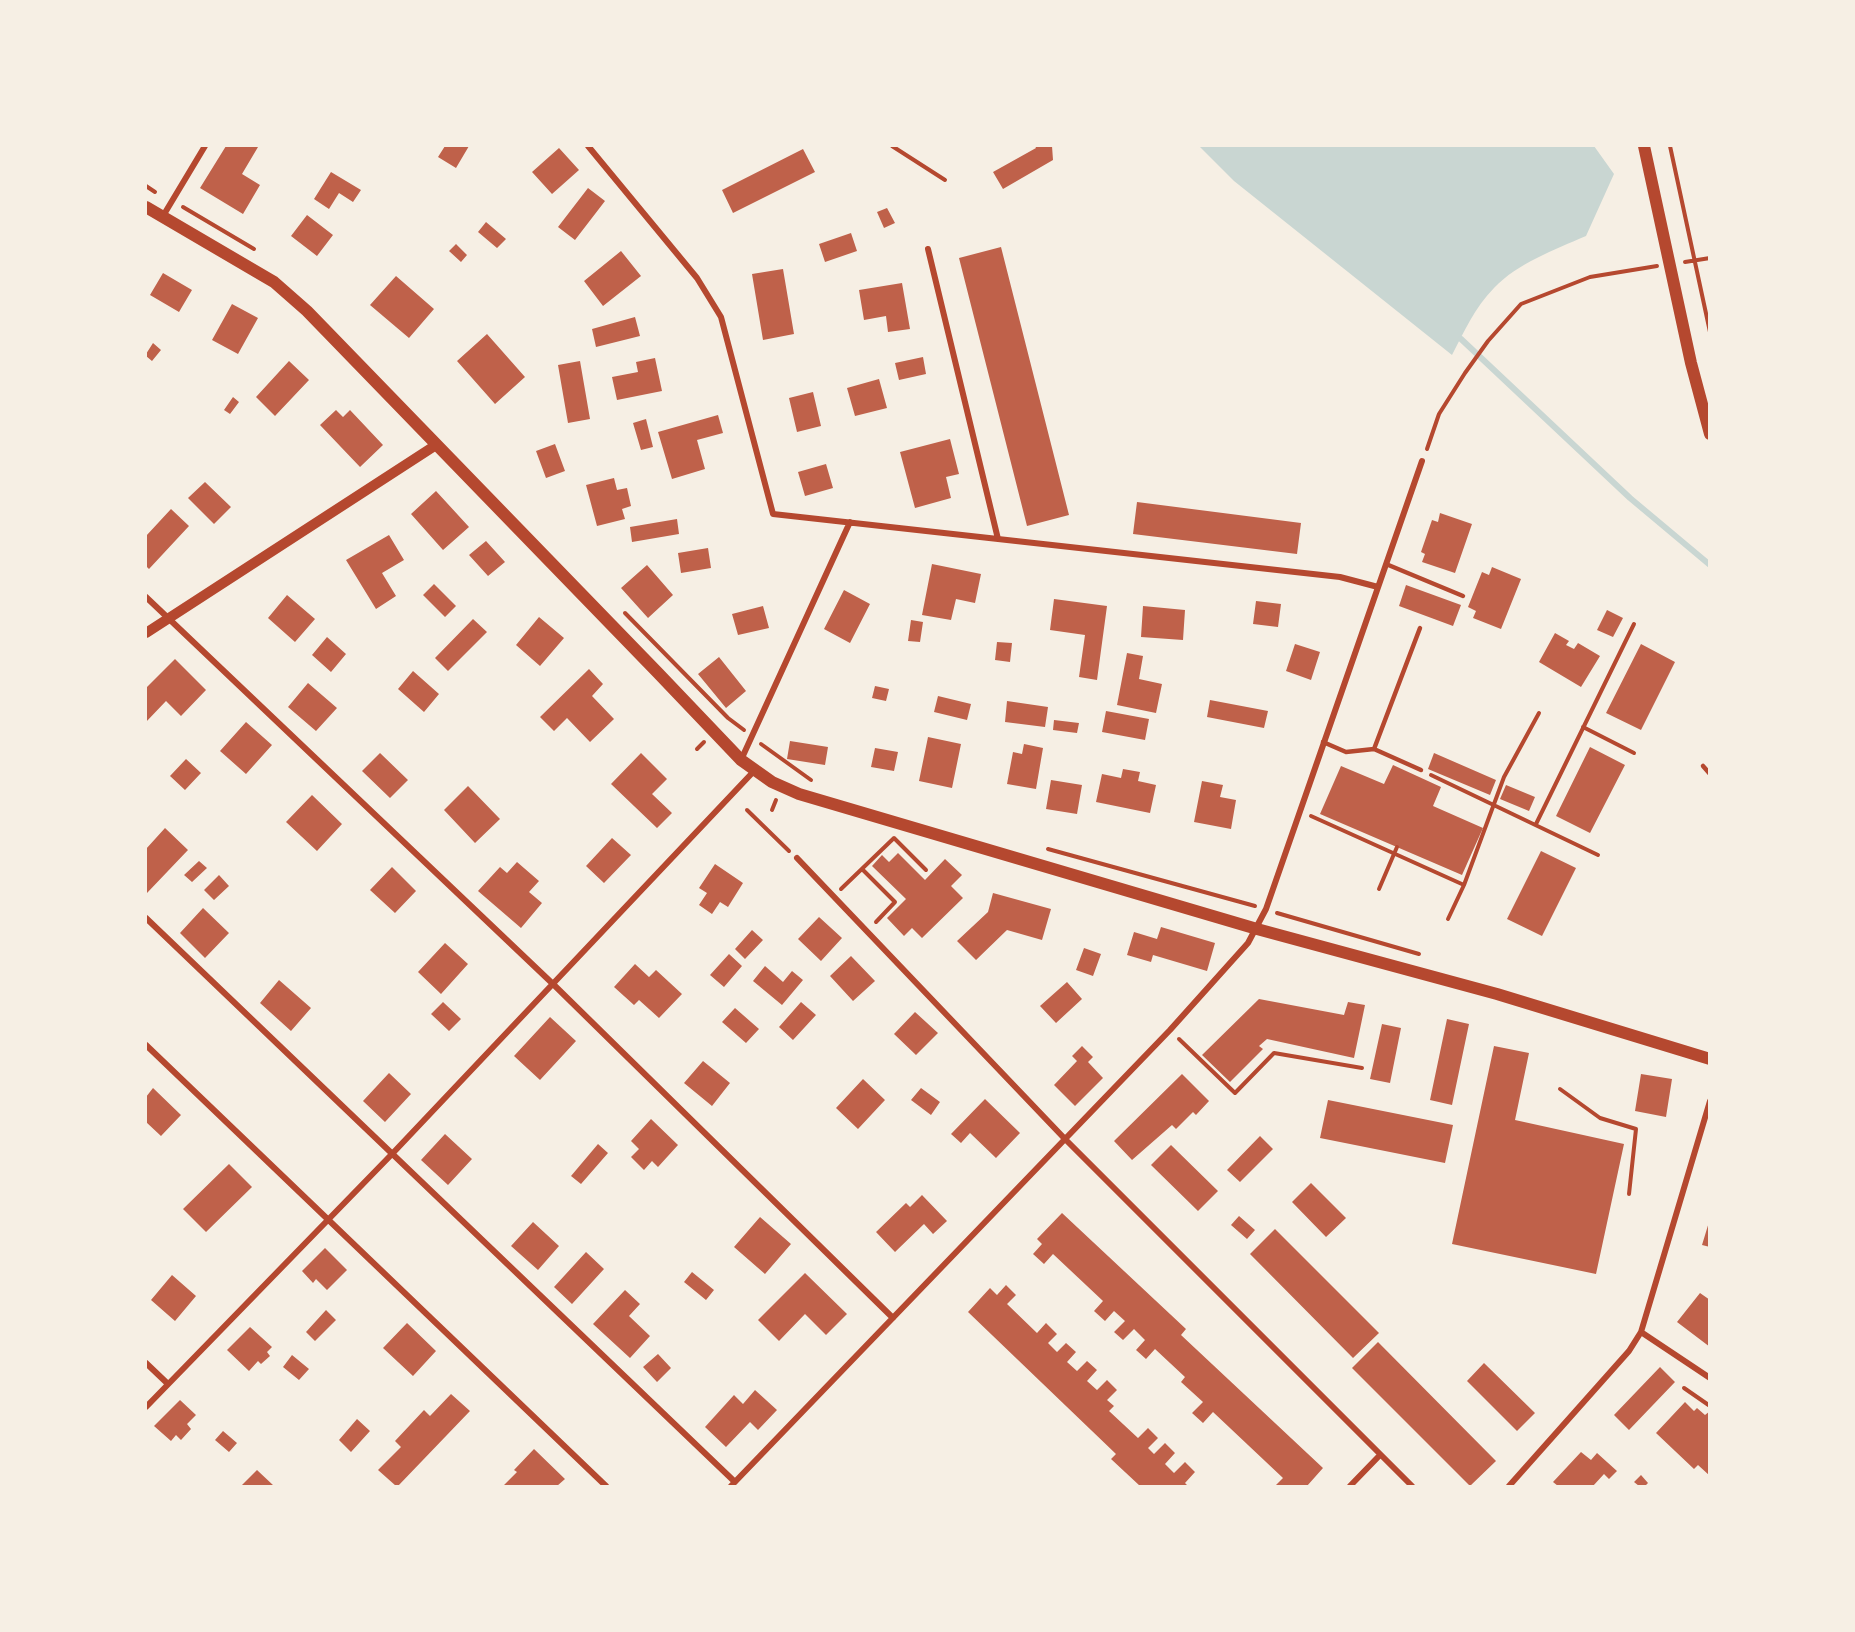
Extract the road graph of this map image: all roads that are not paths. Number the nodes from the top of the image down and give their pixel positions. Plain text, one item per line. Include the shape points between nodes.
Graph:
1 (205, 146) edge
2 (588, 146) edge
3 (1644, 146) edge
4 (146, 207) edge
5 (163, 216) junction
6 (928, 249) dead end
7 (1710, 434) edge
8 (436, 446) junction
9 (1422, 461) road end
10 (850, 522) junction
11 (998, 538) junction
12 (1386, 564) junction
13 (1378, 587) junction
14 (1463, 596) dead end
15 (146, 597) edge
16 (168, 618) junction
17 (1420, 628) dead end
18 (146, 633) edge
19 (1323, 742) junction
20 (1374, 749) junction
21 (741, 760) junction
22 (1703, 766) dead end
23 (754, 770) junction
24 (1421, 770) road end
25 (1710, 774) edge
26 (797, 858) road end
27 (146, 918) edge
28 (1257, 929) junction
29 (553, 984) junction
30 (146, 1045) edge
31 (1710, 1059) edge
32 (1710, 1101) edge
33 (1065, 1139) junction
34 (392, 1154) junction
35 (328, 1220) junction
36 (893, 1318) junction
37 (1641, 1332) junction
38 (146, 1363) edge
39 (1710, 1378) edge
40 (168, 1384) junction
41 (146, 1407) edge
42 (1380, 1455) junction
43 (733, 1484) edge
44 (606, 1486) edge
45 (1350, 1486) edge
46 (1412, 1486) edge
47 (1509, 1486) edge

1 - 5 street
2 - 10 street via 697,278 721,317 773,514
3 - 7 main road
4 - 5 main road
5 - 8 main road via 274,282 307,311
6 - 11 street
8 - 16 street
8 - 21 main road
9 - 12 street
10 - 11 street
10 - 21 street
11 - 13 street via 1340,577
12 - 13 street
12 - 14 lane
13 - 19 street
15 - 16 street
16 - 18 street
16 - 29 street
17 - 20 lane
19 - 20 lane via 1346,752
19 - 28 street
20 - 24 lane
21 - 23 main road
22 - 25 lane
23 - 28 main road via 799,794
23 - 29 street
26 - 33 street
27 - 34 street
28 - 31 main road via 1497,994
28 - 33 street via 1170,1030
29 - 34 street
29 - 36 street
30 - 35 street
32 - 37 street
33 - 36 street
33 - 42 street
34 - 35 street
34 - 43 street
35 - 40 street
35 - 44 street
36 - 43 street
37 - 39 street
37 - 47 street via 1629,1351
38 - 40 street
40 - 41 street
42 - 45 street
42 - 46 street

